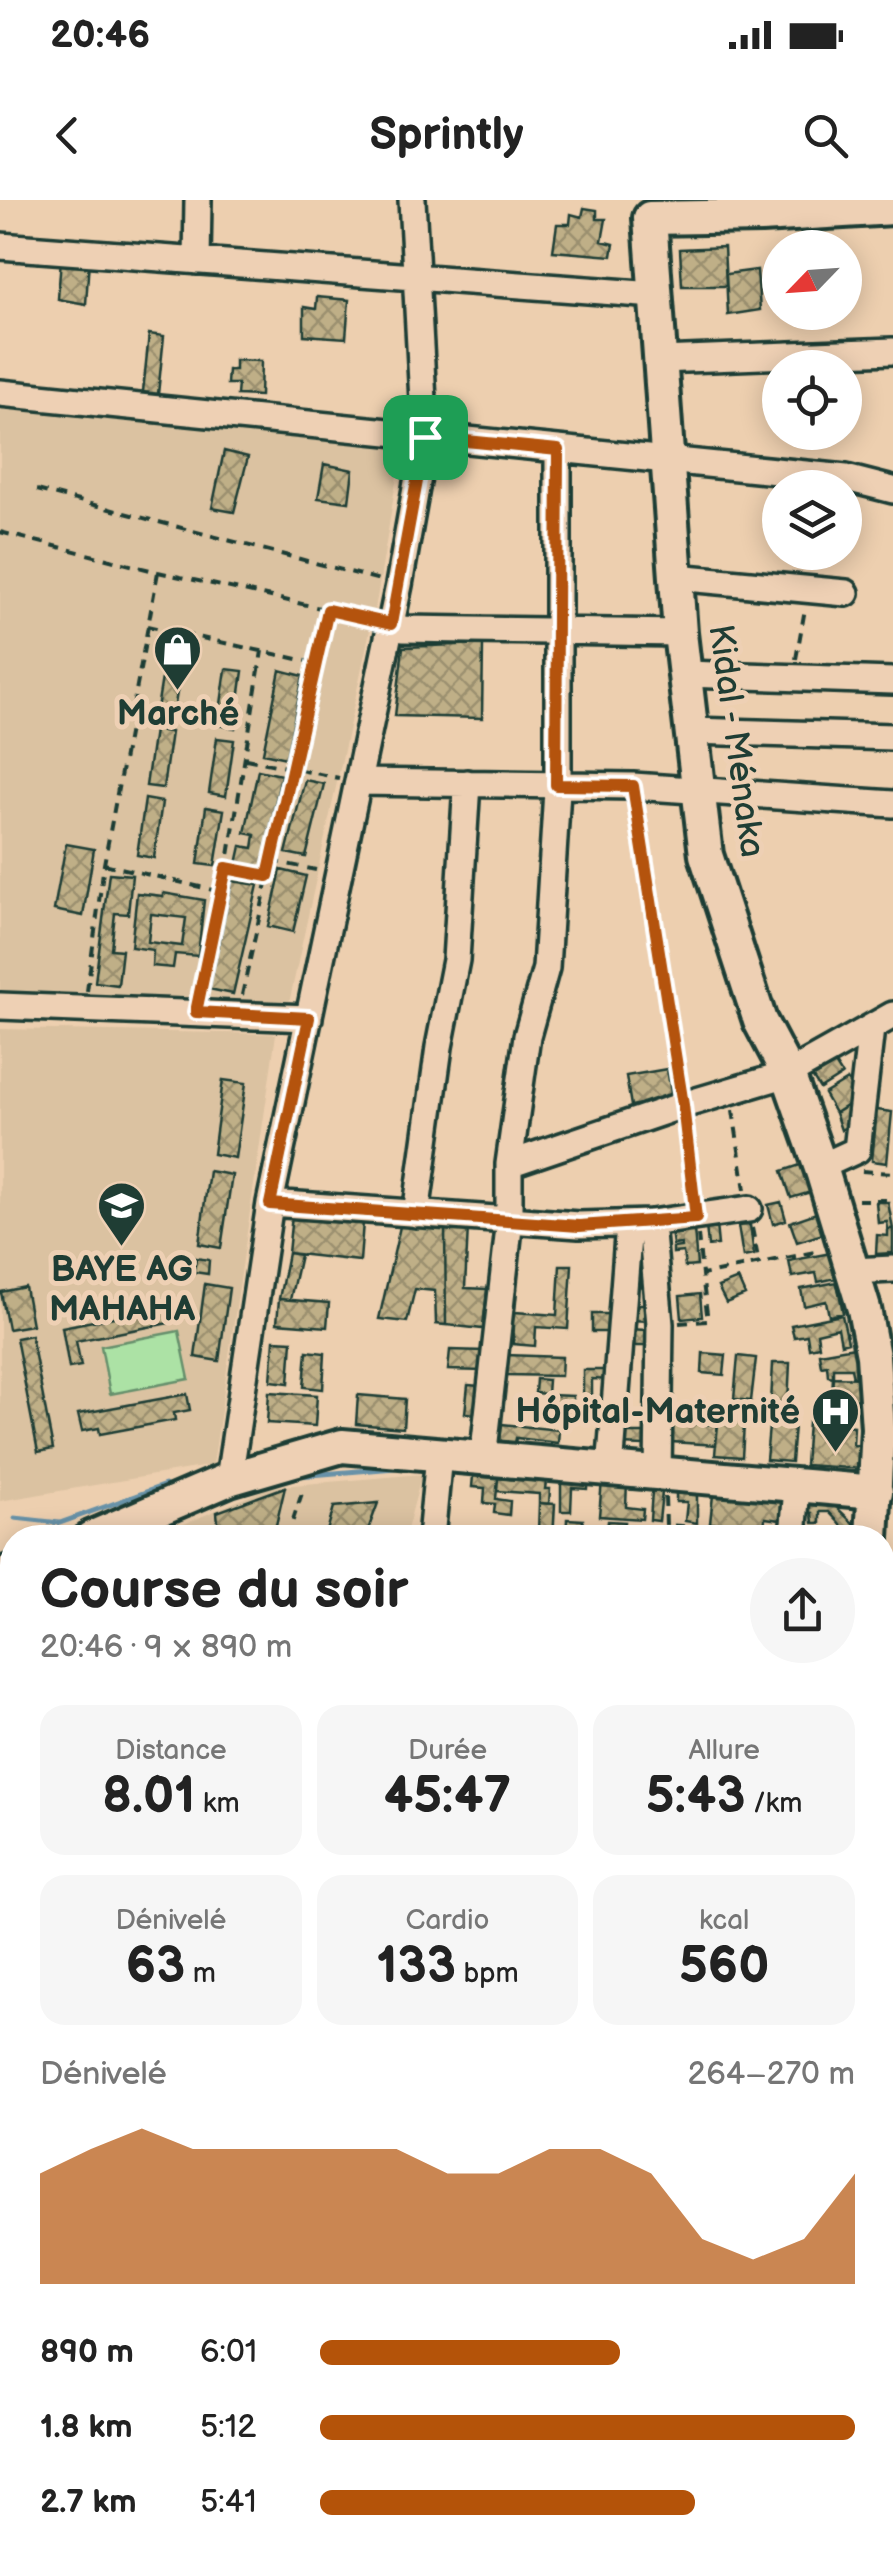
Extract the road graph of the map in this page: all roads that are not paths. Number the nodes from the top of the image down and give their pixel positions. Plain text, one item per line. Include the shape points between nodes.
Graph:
1 (198, 200) edge
2 (412, 200) edge
3 (893, 208) edge
4 (649, 209) edge
5 (0, 246) edge
6 (197, 260) junction
7 (415, 274) junction
8 (655, 295) junction
9 (893, 350) edge
10 (660, 360) junction
11 (0, 393) edge
12 (425, 437) junction
13 (558, 450) junction
14 (667, 461) junction
15 (893, 490) edge
16 (676, 577) junction
17 (846, 593) dead end
18 (391, 624) junction
19 (556, 633) junction
20 (680, 633) junction
21 (685, 674) junction
22 (893, 681) edge
23 (691, 731) junction
24 (893, 737) edge
25 (358, 782) junction
26 (467, 783) junction
27 (556, 785) junction
28 (698, 792) junction
29 (893, 804) edge
30 (0, 1006) edge
31 (309, 1018) junction
32 (882, 1021) edge
33 (788, 1074) junction
34 (509, 1164) junction
35 (820, 1167) junction
36 (270, 1204) junction
37 (749, 1209) road end
38 (416, 1214) junction
39 (509, 1221) junction
40 (640, 1223) junction
41 (849, 1258) junction
42 (893, 1269) edge
43 (439, 1455) junction
44 (484, 1459) junction
45 (610, 1471) junction
46 (661, 1475) junction
47 (228, 1479) junction
48 (797, 1486) junction
49 (885, 1492) edge
50 (121, 1525) edge
51 (431, 1525) edge
52 (794, 1525) edge
53 (876, 1525) edge

1 - 6 street
2 - 7 street
3 - 4 main road, Kidal - Ménaka via 761,216
4 - 8 main road, Kidal - Ménaka
5 - 6 street
6 - 7 street
7 - 8 street
7 - 12 street
8 - 10 main road, Kidal - Ménaka
9 - 10 street
10 - 14 main road, Kidal - Ménaka
11 - 12 street
12 - 13 street
12 - 18 street
13 - 14 street
13 - 19 street
14 - 15 street via 846,478
14 - 16 main road, Kidal - Ménaka
16 - 17 street
16 - 20 main road, Kidal - Ménaka
18 - 19 street
18 - 25 street
19 - 20 street
19 - 27 street
20 - 21 main road, Kidal - Ménaka
21 - 22 street
21 - 23 main road, Kidal - Ménaka
23 - 24 street
23 - 28 main road, Kidal - Ménaka
25 - 26 street
25 - 31 street
26 - 27 street
26 - 38 street via 456,960
27 - 28 street
27 - 34 street via 546,968 528,1036
28 - 29 street
28 - 33 main road, Kidal - Ménaka via 706,856 760,1021
30 - 31 street
31 - 36 street
32 - 33 street
32 - 35 street via 857,1150
33 - 34 street
33 - 35 main road, Kidal - Ménaka
34 - 39 street
35 - 41 main road, Kidal - Ménaka
36 - 38 street
36 - 47 street
37 - 40 street
38 - 39 street
39 - 40 street
39 - 44 street
40 - 45 street
40 - 46 street via 660,1324
41 - 42 street
41 - 49 main road, Kidal - Ménaka via 873,1356
43 - 44 main road
43 - 47 main road via 342,1446
43 - 51 street
44 - 45 main road
45 - 46 main road
46 - 48 main road
47 - 50 main road
48 - 49 main road
48 - 52 street
49 - 53 main road, Kidal - Ménaka

